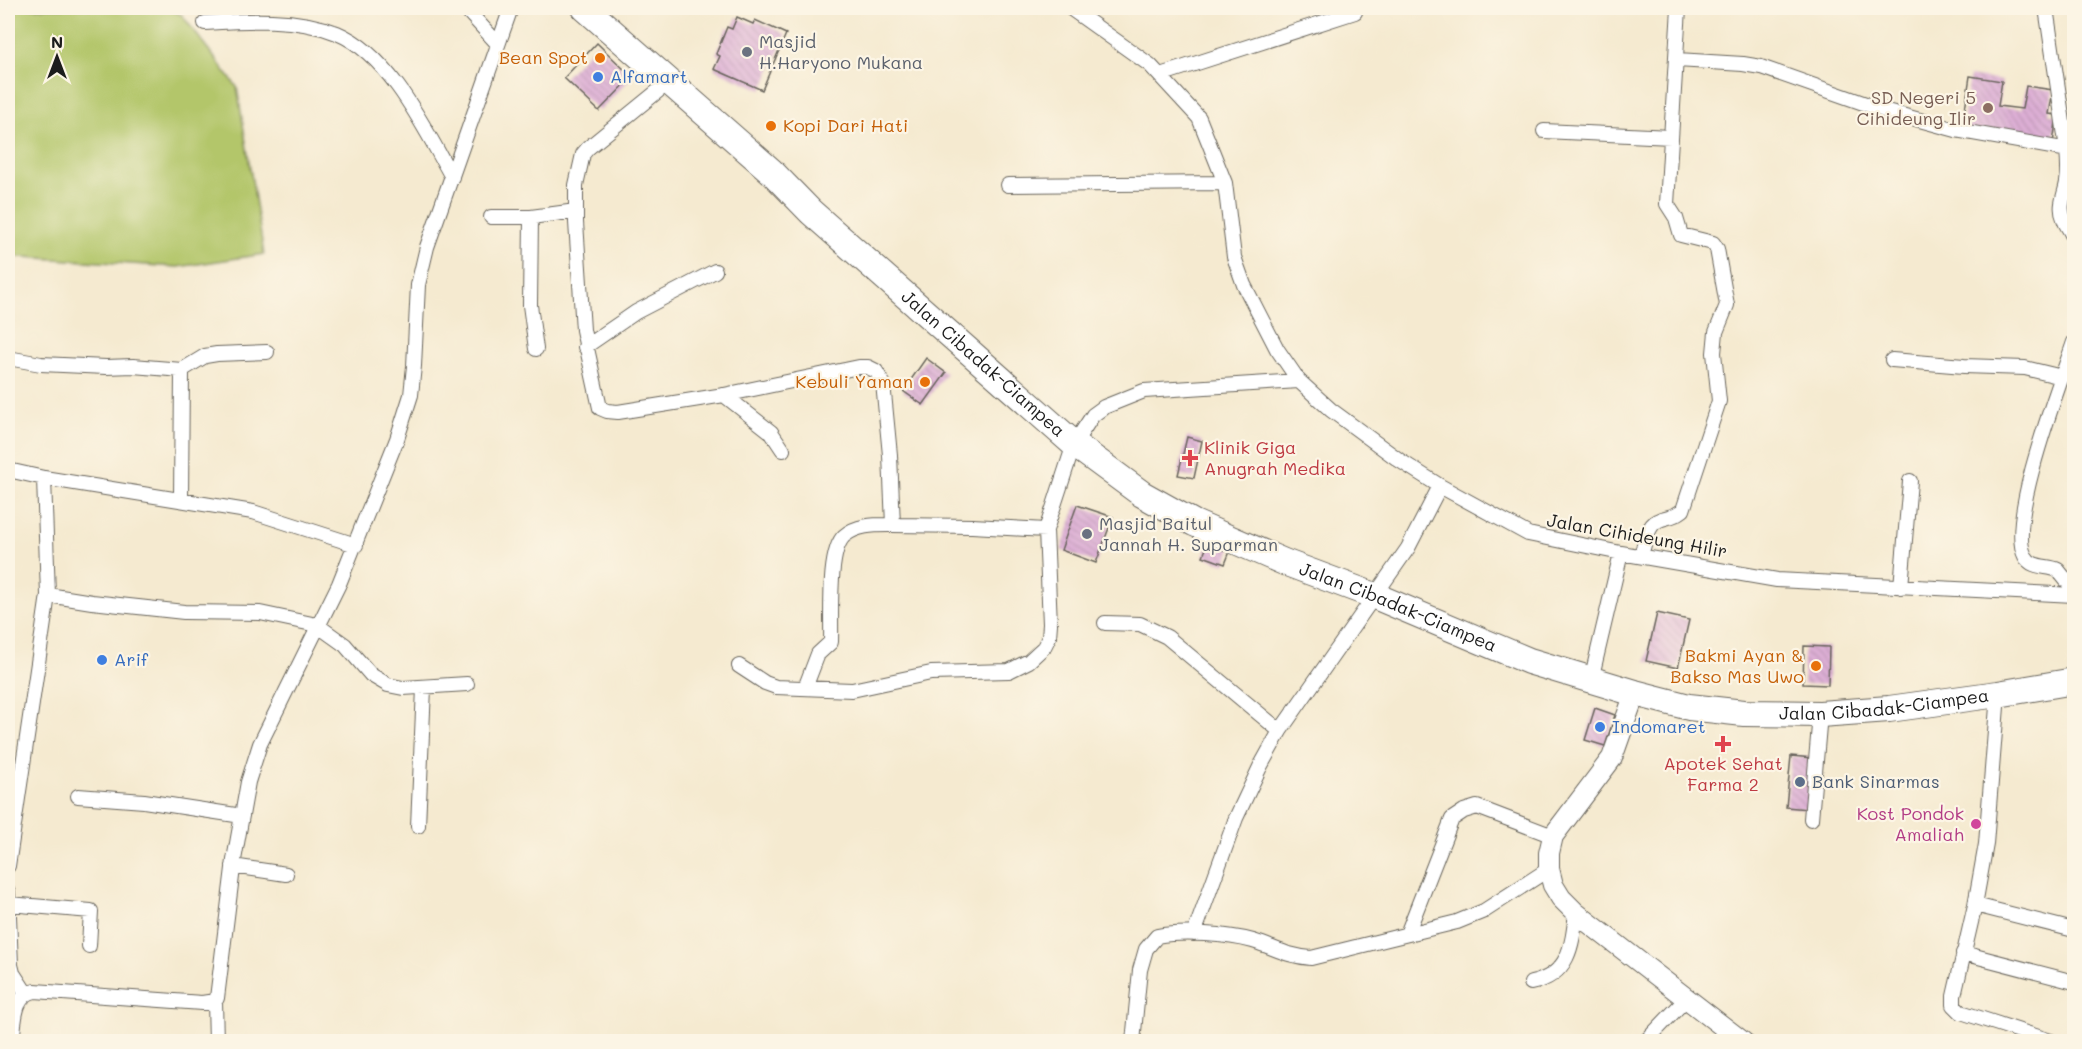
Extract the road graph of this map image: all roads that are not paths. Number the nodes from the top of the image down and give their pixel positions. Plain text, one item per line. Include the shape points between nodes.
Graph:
1 (465, 8) edge
2 (511, 8) edge
3 (585, 8) edge
4 (1070, 8) edge
5 (1679, 8) edge
6 (2046, 8) edge
7 (1355, 12) dead end
8 (206, 23) dead end
9 (498, 44) junction
10 (1677, 60) junction
11 (1160, 75) junction
12 (669, 82) junction
13 (1544, 131) dead end
14 (1671, 137) junction
15 (2071, 150) edge
16 (452, 177) junction
17 (1225, 183) junction
18 (1008, 185) dead end
19 (576, 211) junction
20 (531, 217) junction
21 (491, 218) dead end
22 (2074, 240) edge
23 (715, 270) dead end
24 (2074, 342) edge
25 (585, 347) junction
26 (536, 349) dead end
27 (267, 352) dead end
28 (8, 358) edge
29 (1892, 360) dead end
30 (182, 370) junction
31 (2062, 377) junction
32 (1299, 381) junction
33 (724, 395) junction
34 (1074, 444) junction
35 (783, 450) dead end
36 (8, 470) edge
37 (44, 478) junction
38 (1911, 481) dead end
39 (1440, 486) junction
40 (181, 500) junction
41 (893, 525) junction
42 (1046, 530) junction
43 (356, 545) junction
44 (1621, 553) junction
45 (1641, 556) junction
46 (1901, 587) junction
47 (2074, 590) edge
48 (48, 595) junction
49 (2074, 595) edge
50 (1375, 596) junction
51 (1105, 623) dead end
52 (317, 625) junction
53 (739, 666) dead end
54 (1592, 680) junction
55 (2074, 681) edge
56 (467, 684) dead end
57 (424, 687) junction
58 (805, 688) junction
59 (1635, 693) junction
60 (1998, 694) junction
61 (1820, 714) junction
62 (1280, 731) junction
63 (78, 796) dead end
64 (242, 816) junction
65 (1811, 819) dead end
66 (418, 826) dead end
67 (1552, 836) junction
68 (8, 866) edge
69 (233, 866) junction
70 (1549, 869) junction
71 (286, 874) dead end
72 (8, 898) edge
73 (1975, 904) junction
74 (1576, 913) junction
75 (2074, 930) edge
76 (1194, 934) junction
77 (1407, 934) junction
78 (89, 946) dead end
79 (1963, 953) junction
80 (2074, 982) edge
81 (1531, 983) dead end
82 (26, 993) junction
83 (1687, 999) junction
84 (215, 1001) junction
85 (12, 1041) edge
86 (216, 1041) edge
87 (1133, 1041) edge
88 (1645, 1041) edge
89 (1743, 1041) edge
90 (2054, 1041) edge

1 - 9 street
2 - 9 street
3 - 12 highway, Jalan Cibadak-Ciampea
4 - 11 street, Jalan Cihideung Hilir
5 - 10 street
6 - 15 street
7 - 11 street
8 - 16 street via 276,21 327,30 349,39 379,64 397,87
9 - 16 street
10 - 14 street
10 - 15 street via 1761,67 1902,116 1956,130
11 - 17 street, Jalan Cihideung Hilir via 1199,118
12 - 19 street via 583,153 576,185
12 - 34 highway, Jalan Cibadak-Ciampea
13 - 14 street
14 - 45 street via 1667,204 1681,235 1713,243 1717,249 1727,304 1716,332 1714,353 1719,401 1683,510 1674,518 1658,519 1651,525
15 - 22 street via 2061,204
16 - 43 street via 418,285 411,395
17 - 18 street
17 - 32 street, Jalan Cihideung Hilir via 1234,257 1244,285 1277,349
19 - 20 street
19 - 25 street
20 - 21 street
20 - 26 street via 530,305
23 - 25 street via 636,312
24 - 31 street
25 - 33 street via 600,408 607,411
27 - 30 street via 205,356
28 - 30 street via 41,364
29 - 31 street via 2025,368
30 - 40 street
31 - 47 street via 2036,456 2022,529 2025,557 2040,567 2058,570
32 - 34 street via 1144,391 1098,411
32 - 39 street, Jalan Cihideung Hilir via 1331,410
33 - 35 street via 771,432
33 - 41 street via 859,367 876,371 883,383
34 - 42 street
34 - 50 highway, Jalan Cibadak-Ciampea via 1142,494 1194,523
36 - 37 street
37 - 40 street
37 - 48 street
38 - 46 street
39 - 44 street, Jalan Cihideung Hilir via 1528,534
39 - 50 street via 1408,548
40 - 43 street via 253,512
41 - 42 street
41 - 58 street via 861,527 841,540 833,573 831,642 818,654
42 - 58 street via 1049,637 1029,661 1009,670 931,673 852,690
43 - 52 street
44 - 45 street, Jalan Cihideung Hilir
44 - 54 street
45 - 46 street, Jalan Cihideung Hilir via 1777,580
46 - 49 street, Jalan Cihideung Hilir
48 - 52 street via 184,612 260,613
48 - 68 street
50 - 54 highway, Jalan Cibadak-Ciampea via 1529,661
50 - 62 street
51 - 62 street via 1140,624 1167,637
52 - 57 street via 345,645 379,680 403,688
52 - 64 street via 260,744
53 - 58 street via 776,687
54 - 59 highway, Jalan Cibadak-Ciampea
55 - 60 highway, Jalan Cibadak-Ciampea
56 - 57 street
57 - 66 street
59 - 61 highway, Jalan Cibadak-Ciampea via 1689,707 1744,713
59 - 67 main road via 1612,758
60 - 61 highway, Jalan Cibadak-Ciampea
60 - 73 street via 1986,844
61 - 65 street
62 - 76 street via 1245,796
63 - 64 street via 144,801
64 - 69 street
67 - 70 main road
67 - 77 street via 1477,807 1452,819
69 - 71 street
69 - 84 street
70 - 74 main road via 1553,885
70 - 77 street via 1484,911
72 - 78 street via 91,911
72 - 82 street via 11,965
73 - 75 street
73 - 79 street
74 - 81 street via 1566,959 1547,980
74 - 83 main road
76 - 77 street via 1238,937 1286,955 1311,958
76 - 87 street via 1156,936 1146,949 1140,970
79 - 80 street
79 - 90 street via 1954,996 1954,1005 1961,1012
82 - 84 street
82 - 85 street via 19,1001
83 - 88 street
83 - 89 main road
84 - 86 street

